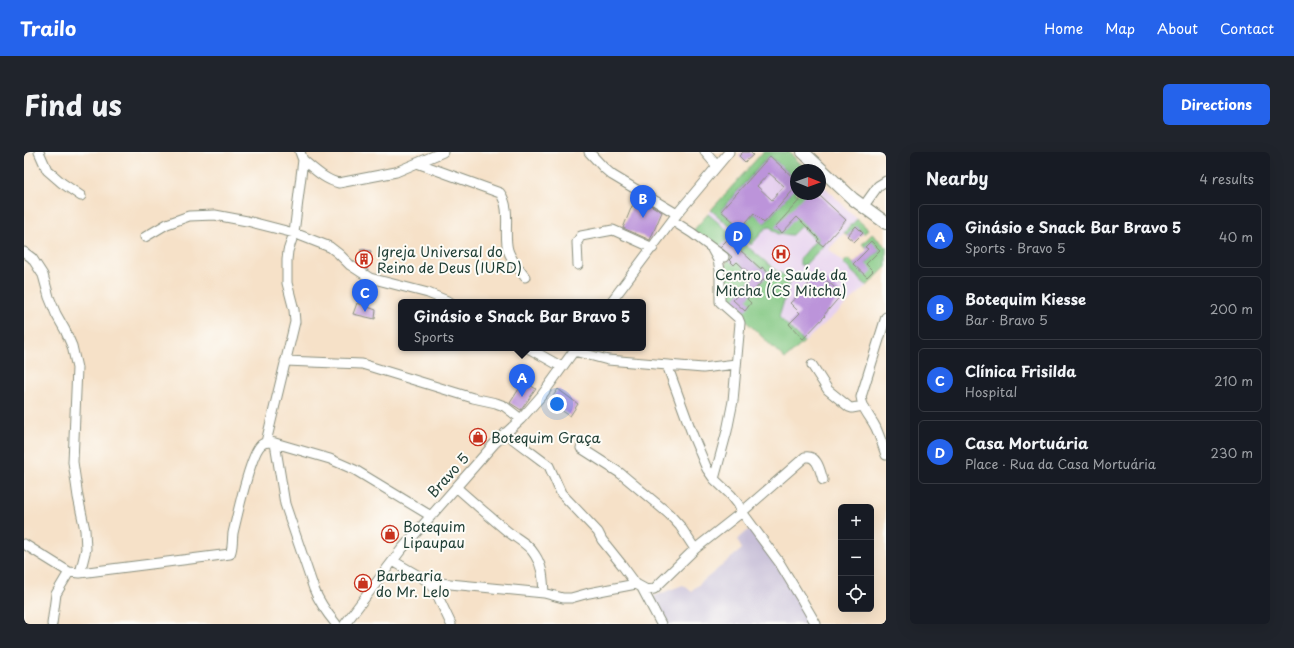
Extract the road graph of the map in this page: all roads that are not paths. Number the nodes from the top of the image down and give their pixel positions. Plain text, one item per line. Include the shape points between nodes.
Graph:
1 (39, 152) edge
2 (443, 152) edge
3 (589, 152) edge
4 (705, 152) edge
5 (728, 152) edge
6 (804, 152) edge
7 (302, 154) edge
8 (430, 155) edge
9 (417, 163) junction
10 (717, 166) junction
11 (886, 181) edge
12 (81, 196) dead end
13 (863, 206) junction
14 (675, 217) junction
15 (886, 223) edge
16 (294, 233) junction
17 (145, 237) dead end
18 (652, 248) junction
19 (712, 249) junction
20 (24, 252) edge
21 (724, 257) dead end
22 (578, 265) dead end
23 (525, 277) dead end
24 (443, 299) edge
25 (613, 299) edge
26 (886, 317) edge
27 (533, 351) edge
28 (574, 351) edge
29 (581, 351) edge
30 (285, 361) junction
31 (736, 364) junction
32 (667, 365) junction
33 (812, 365) dead end
34 (562, 367) junction
35 (862, 406) junction
36 (521, 419) junction
37 (882, 430) edge
38 (505, 433) junction
39 (271, 442) junction
40 (581, 448) dead end
41 (886, 455) edge
42 (714, 479) junction
43 (823, 480) dead end
44 (456, 487) junction
45 (742, 512) junction
46 (431, 516) junction
47 (24, 544) edge
48 (695, 548) junction
49 (393, 561) junction
50 (69, 572) junction
51 (80, 573) junction
52 (429, 582) junction
53 (639, 586) junction
54 (544, 593) junction
55 (52, 624) edge
56 (336, 624) edge
57 (345, 624) edge
58 (451, 624) edge
59 (661, 624) edge
60 (816, 624) edge

1 - 12 street via 47,170
2 - 8 street
3 - 14 street via 612,175
4 - 10 street
5 - 10 street
6 - 13 main road
7 - 9 street via 325,177 339,183 396,172
7 - 16 street
8 - 9 street
9 - 23 street via 500,193 504,197 509,253
10 - 14 street
11 - 13 street via 878,186
13 - 15 main road
14 - 18 street
14 - 19 street
16 - 17 street via 215,215 188,216 167,224
16 - 24 street via 330,247 370,278
16 - 30 street via 288,251 287,282 295,316
18 - 22 street via 612,230 581,236 577,242
18 - 25 street
19 - 21 street
19 - 31 street via 720,270 720,302 740,323
20 - 51 street via 32,258 43,275 49,298 72,346 76,368 73,462 86,549
26 - 35 street via 861,397
27 - 34 street
28 - 34 street, Bravo 5
29 - 32 street via 608,360
30 - 36 street via 362,364 496,403
30 - 39 street
31 - 32 street via 703,368
31 - 42 street via 733,401
32 - 42 street via 693,436
33 - 35 street via 828,390 849,407
34 - 36 street, Bravo 5
35 - 37 street
36 - 38 street, Bravo 5
37 - 41 street
38 - 44 street, Bravo 5
38 - 53 street via 549,466 561,493 598,532
39 - 46 street via 349,467
39 - 51 street via 260,445 254,455 230,554
39 - 56 street via 285,504 314,589 325,611
40 - 48 street via 620,473 670,514
42 - 45 street via 731,495
43 - 45 street via 816,460 805,458
44 - 46 street, Bravo 5
44 - 54 street via 532,550 543,575
45 - 48 street
45 - 60 street via 779,562
46 - 49 street, Bravo 5
47 - 50 street
48 - 53 street via 654,589 648,590
49 - 52 street
49 - 57 street, Bravo 5
50 - 51 street
50 - 55 street via 56,594
52 - 54 street
52 - 58 street via 438,594
53 - 54 street via 571,598
53 - 59 street

